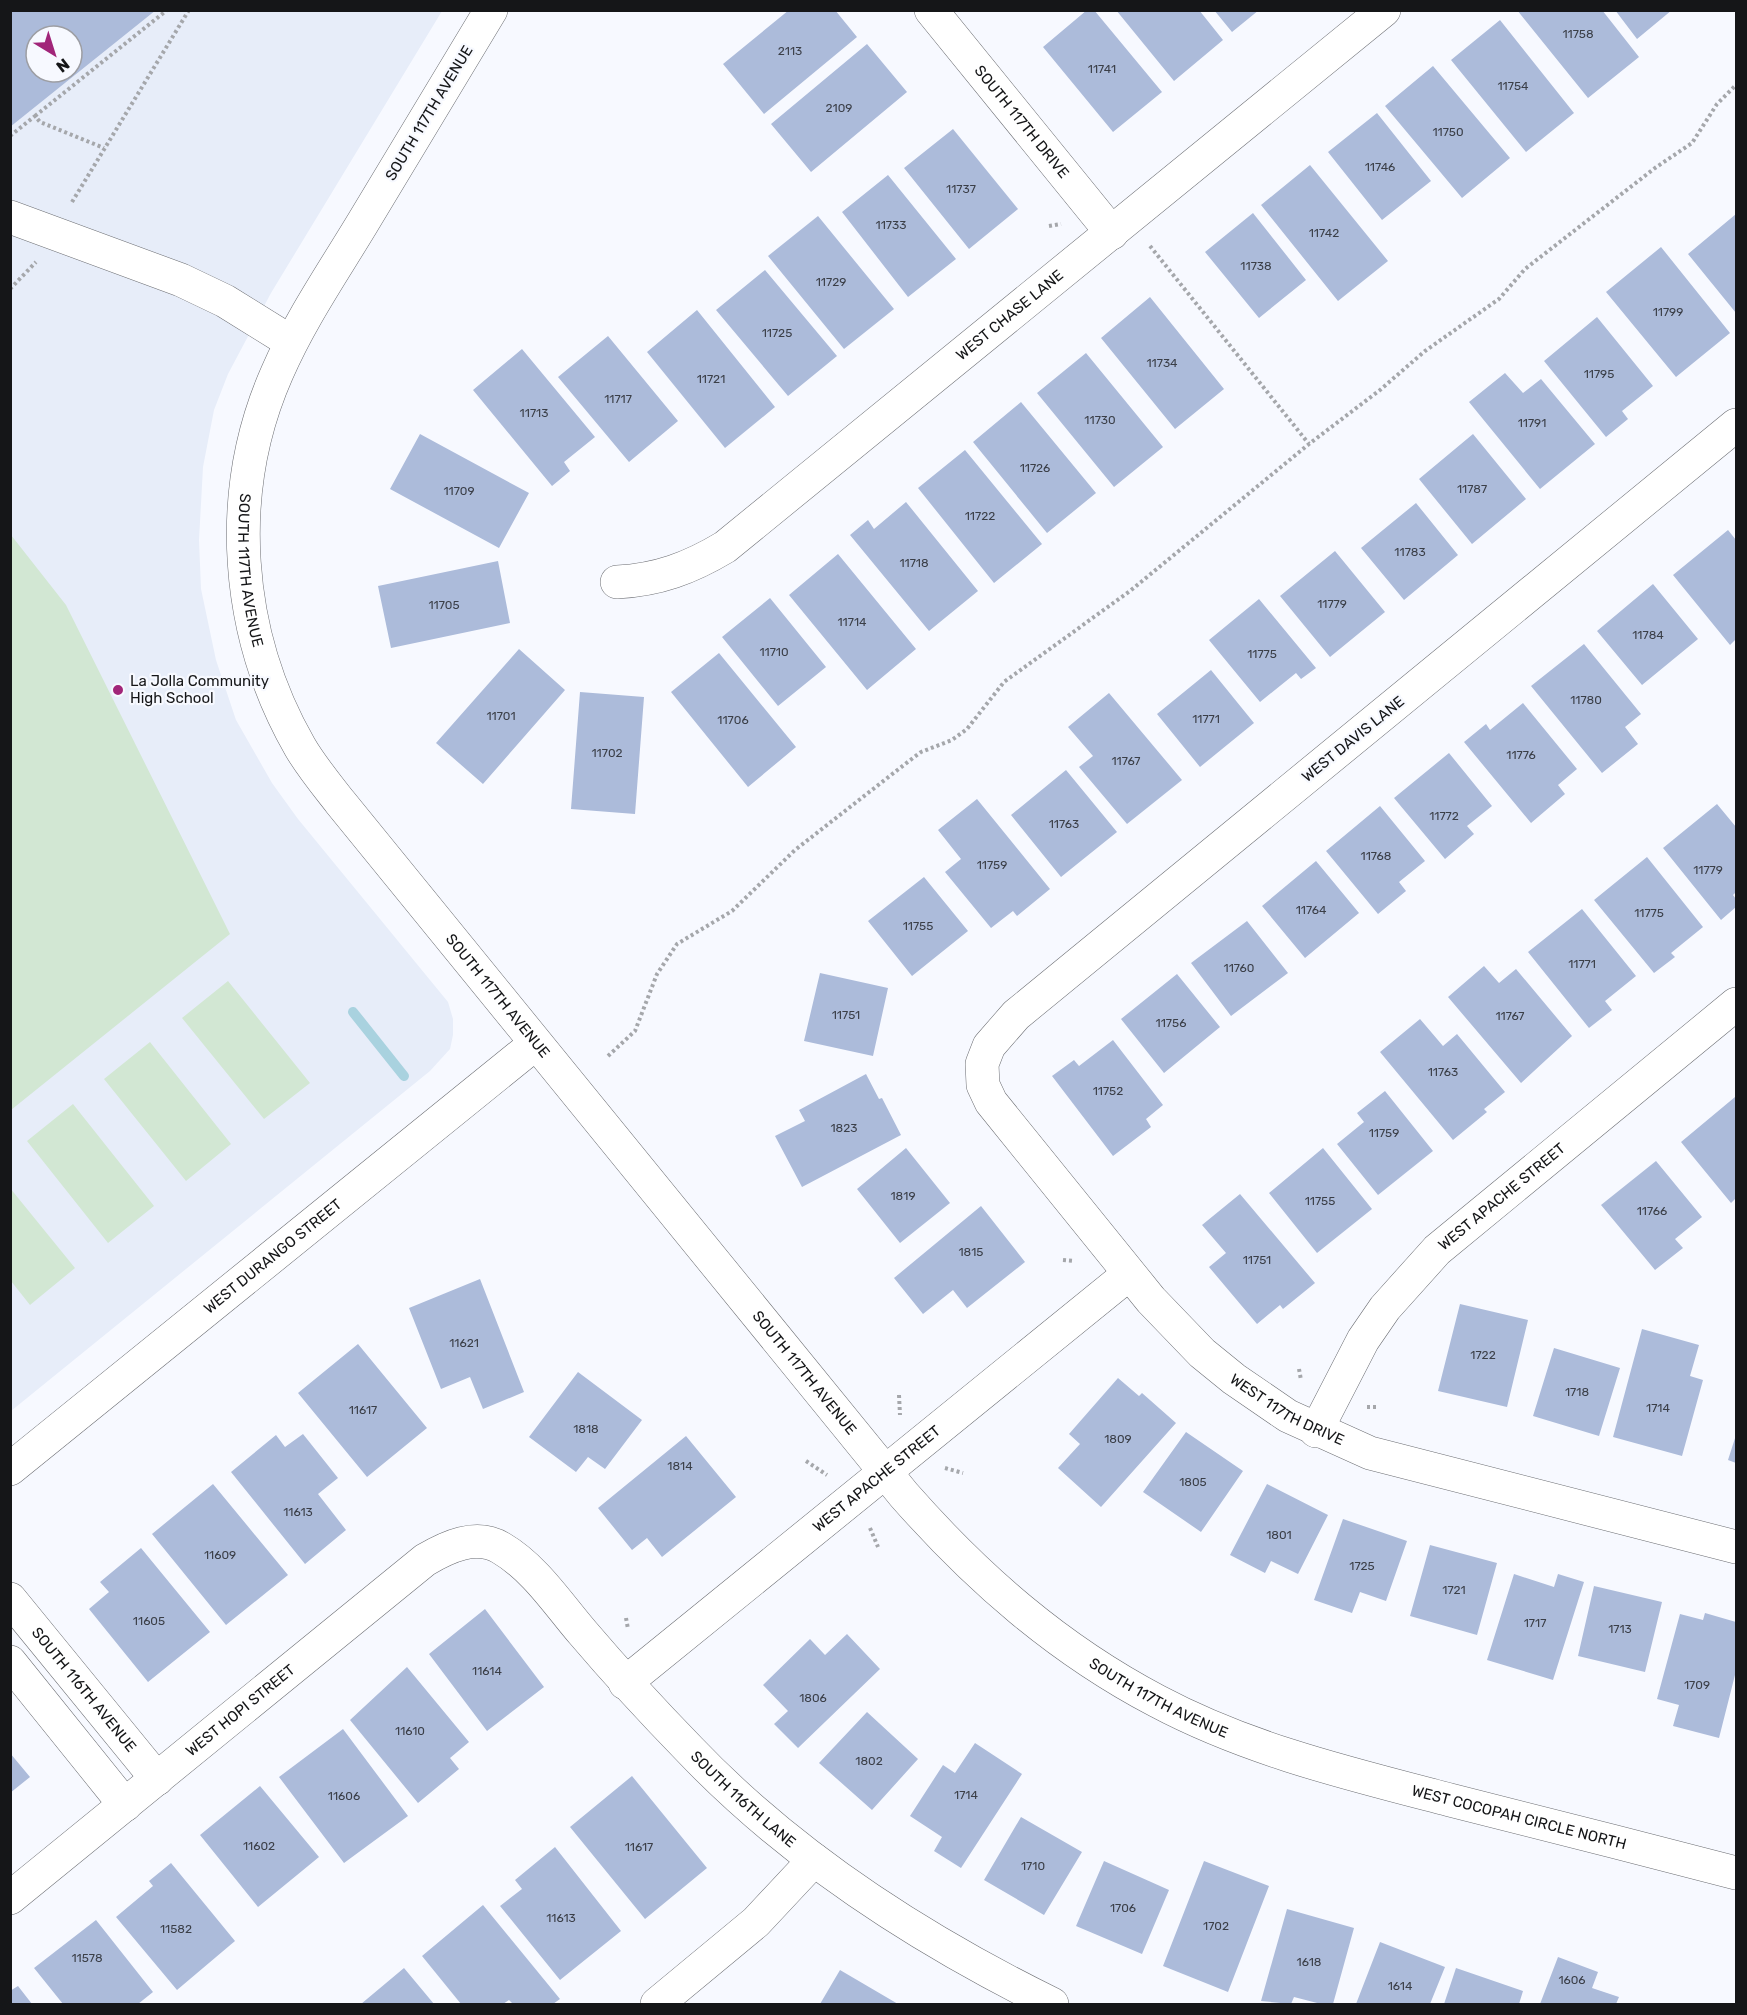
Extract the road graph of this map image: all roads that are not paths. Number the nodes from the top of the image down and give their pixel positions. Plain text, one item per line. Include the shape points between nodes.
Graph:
1 (491, 10) edge
2 (931, 10) edge
3 (1384, 10) edge
4 (10, 217) edge
5 (1112, 233) junction
6 (291, 342) junction
7 (1737, 425) edge
8 (617, 582) dead end
9 (1737, 1004) edge
10 (535, 1044) junction
11 (982, 1064) joint
12 (1128, 1274) junction
13 (1316, 1431) junction
14 (10, 1469) edge
15 (884, 1471) junction
16 (480, 1542) joint
17 (1737, 1547) edge
18 (10, 1599) edge
19 (10, 1662) edge
20 (625, 1683) junction
21 (1302, 1760) joint
22 (157, 1779) junction
23 (125, 1805) junction
24 (814, 1860) junction
25 (1737, 1873) edge
26 (10, 1898) edge
27 (657, 2004) edge
28 (1052, 2004) edge

1 - 6 street, SOUTH 117TH AVENUE
2 - 5 street, SOUTH 117TH DRIVE
3 - 5 street, WEST CHASE LANE
4 - 6 street via 181,280 225,301
5 - 8 street, WEST CHASE LANE via 725,547 672,574
6 - 10 street, SOUTH 117TH AVENUE via 261,414 243,511 245,582 273,691 301,749 321,777
7 - 11 street, WEST DAVIS LANE via 1016,1015 989,1046
9 - 13 street, WEST APACHE STREET via 1437,1250 1385,1308 1363,1340
10 - 14 street, WEST DURANGO STREET
10 - 15 street, SOUTH 117TH AVENUE
11 - 12 street, WEST 117TH DRIVE via 983,1085 1002,1119
12 - 13 street, WEST 117TH DRIVE via 1202,1353 1261,1399
12 - 15 street, WEST APACHE STREET
13 - 17 street, WEST 117TH DRIVE via 1396,1461
15 - 20 street, WEST APACHE STREET
15 - 21 street, SOUTH 117TH AVENUE via 974,1570 1064,1644 1157,1701 1206,1725
16 - 20 street, SOUTH 116TH LANE via 498,1546 522,1563
16 - 22 street, WEST HOPI STREET via 458,1544 425,1560
18 - 22 street, SOUTH 116TH AVENUE
19 - 23 street
20 - 24 street, SOUTH 116TH LANE via 698,1759
21 - 25 street, WEST COCOPAH CIRCLE NORTH
22 - 23 street, WEST HOPI STREET
23 - 26 street, WEST HOPI STREET
24 - 27 street via 756,1922
24 - 28 street, SOUTH 116TH LANE via 939,1945

